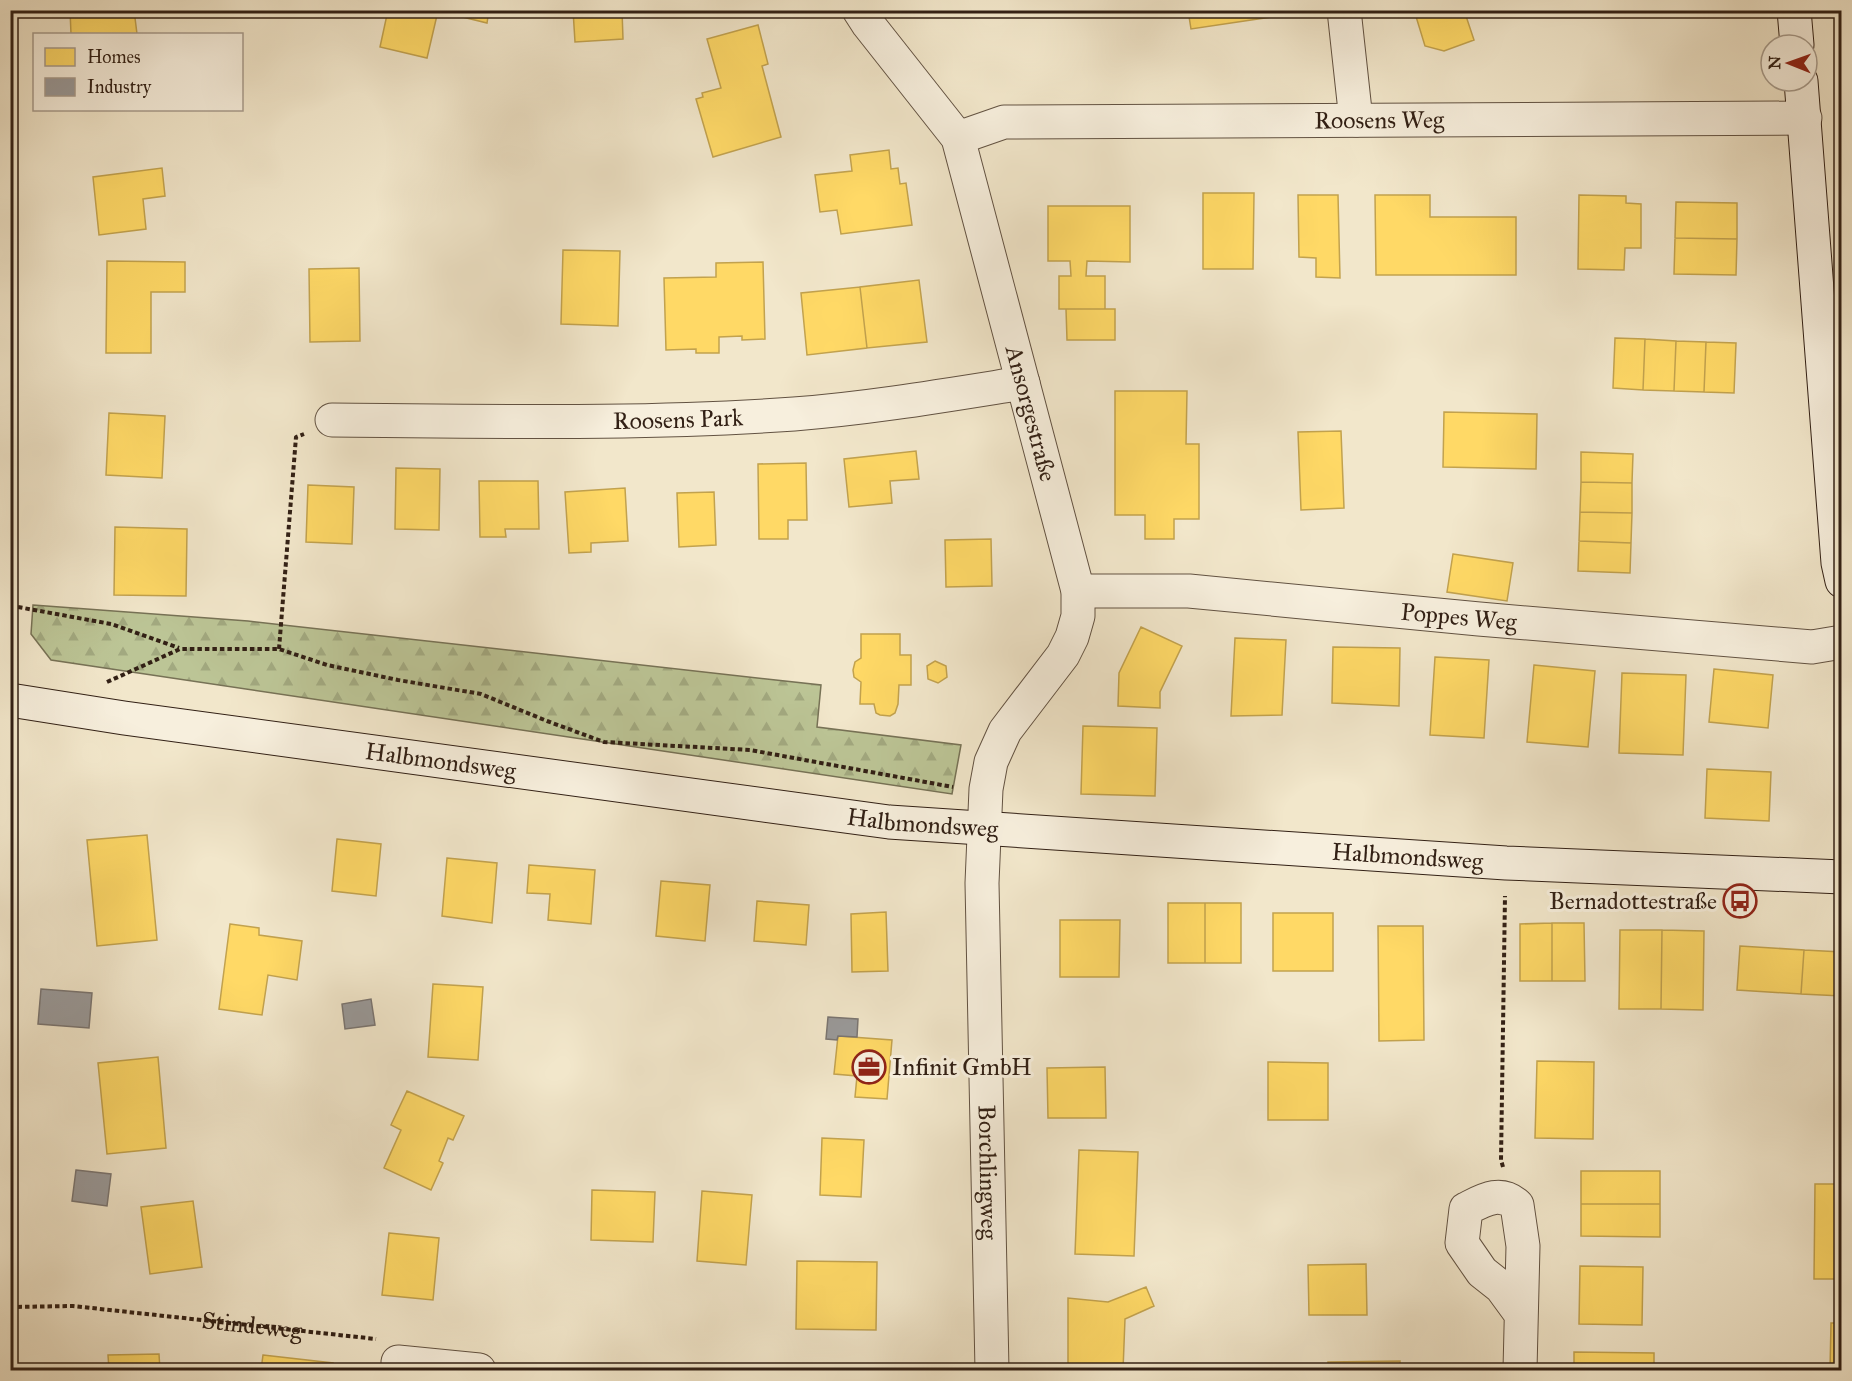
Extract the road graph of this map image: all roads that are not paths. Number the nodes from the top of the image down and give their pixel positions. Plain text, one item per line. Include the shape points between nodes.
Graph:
1 (860, 10) edge
2 (1344, 10) edge
3 (1794, 10) edge
4 (1796, 33) edge
5 (1802, 93) edge
6 (1805, 118) junction
7 (1356, 120) junction
8 (958, 138) junction
9 (1023, 383) junction
10 (332, 420) road end
11 (1842, 581) edge
12 (1078, 591) junction
13 (1842, 642) edge
14 (10, 700) edge
15 (983, 829) junction
16 (1842, 877) edge
17 (1520, 1313) junction
18 (398, 1362) road end
19 (479, 1371) edge
20 (992, 1371) edge
21 (1520, 1371) edge

1 - 8 street, Ansorgestraße
2 - 7 street
3 - 4 street
5 - 6 street
6 - 7 street, Roosens Weg
6 - 11 street
7 - 8 street, Roosens Weg via 1004,122
8 - 9 street, Ansorgestraße
9 - 10 street, Roosens Park via 886,405 794,414 616,422
9 - 12 street, Ansorgestraße
12 - 13 street, Poppes Weg via 1189,591 1812,647
12 - 15 street, Ansorgestraße via 1078,616 1072,637 1005,731 991,762
14 - 15 street, Halbmondsweg via 889,822
15 - 16 street, Halbmondsweg via 1506,863
15 - 20 street, Borchlingweg
17 - 17 street via 1523,1246 1517,1205 1492,1196 1466,1209 1462,1243 1482,1272 1501,1287
17 - 21 street
18 - 19 street

